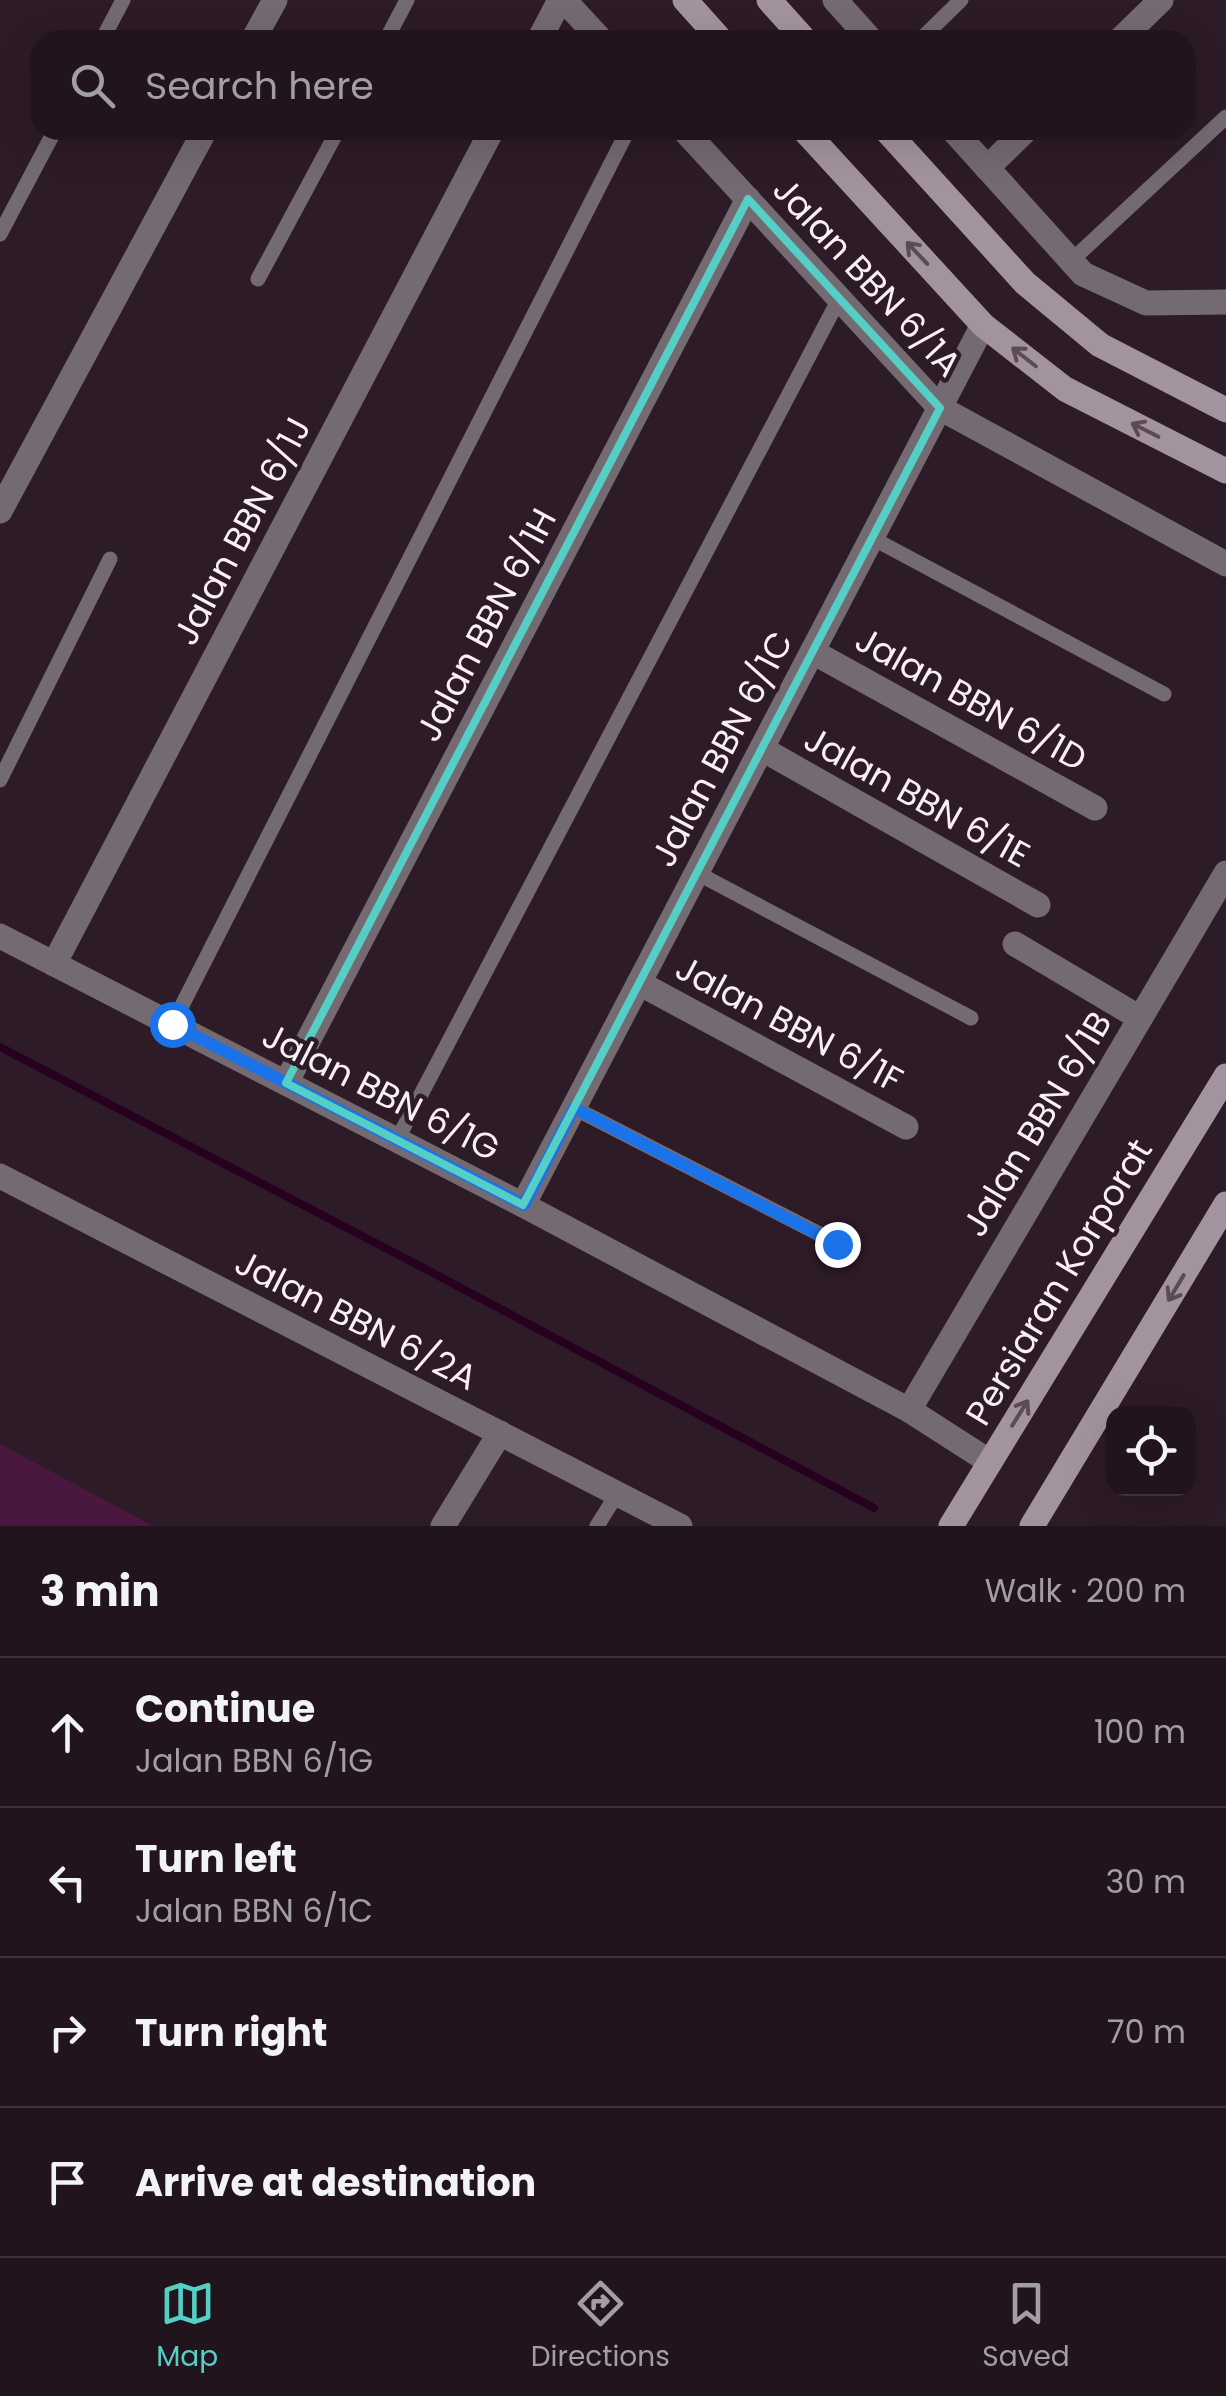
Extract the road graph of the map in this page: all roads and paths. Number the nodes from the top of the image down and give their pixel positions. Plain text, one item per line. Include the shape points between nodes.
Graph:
1 (123, 0) edge
2 (275, 0) edge
3 (407, 0) edge
4 (562, 0) edge
5 (684, 0) edge
6 (768, 0) edge
7 (835, 0) edge
8 (961, 0) edge
9 (1162, 0) edge
10 (107, 30) edge
11 (259, 30) edge
12 (391, 30) edge
13 (545, 30) edge
14 (591, 30) edge
15 (712, 30) edge
16 (796, 30) edge
17 (863, 30) edge
18 (930, 30) edge
19 (1130, 30) edge
20 (1226, 117) edge
21 (50, 140) edge
22 (200, 140) edge
23 (333, 140) edge
24 (487, 140) edge
25 (623, 140) edge
26 (693, 140) edge
27 (813, 140) edge
28 (895, 140) edge
29 (962, 140) edge
30 (1016, 140) edge
31 (987, 168) junction
32 (748, 200) junction
33 (0, 234) edge
34 (1077, 267) junction
35 (258, 280) dead end
36 (839, 299) junction
37 (1226, 302) edge
38 (983, 325) junction
39 (1224, 405) edge
40 (940, 408) junction
41 (1226, 471) edge
42 (0, 511) edge
43 (872, 538) junction
44 (110, 559) dead end
45 (1226, 564) edge
46 (813, 652) junction
47 (1164, 694) dead end
48 (762, 749) junction
49 (0, 780) edge
50 (1095, 808) dead end
51 (697, 872) junction
52 (1226, 872) edge
53 (1038, 905) dead end
54 (0, 936) edge
55 (1015, 944) dead end
56 (54, 964) junction
57 (639, 983) junction
58 (971, 1018) dead end
59 (1140, 1018) junction
60 (172, 1024) junction
61 (1226, 1076) edge
62 (286, 1083) junction
63 (574, 1108) junction
64 (906, 1126) dead end
65 (397, 1140) junction
66 (0, 1176) edge
67 (1226, 1204) edge
68 (524, 1205) junction
69 (837, 1244) dead end
70 (909, 1410) junction
71 (500, 1434) junction
72 (990, 1462) junction
73 (617, 1494) junction
74 (442, 1526) edge
75 (598, 1526) edge
76 (680, 1526) edge
77 (951, 1526) edge
78 (1032, 1526) edge

1 - 10 lane
2 - 11 street
3 - 12 lane
4 - 13 street
4 - 14 street
5 - 15 street
6 - 16 street
7 - 17 street
8 - 18 lane
9 - 19 street
20 - 34 lane
21 - 33 lane
22 - 42 street
23 - 35 lane
24 - 56 street, Jalan BBN 6/1J
25 - 60 lane
26 - 32 street, Jalan BBN 6/1A
38 -> 27 street
28 - 39 street via 1025,282 1100,345
29 - 31 street
30 - 31 street
31 - 34 street
32 - 36 street, Jalan BBN 6/1A
32 - 62 street, Jalan BBN 6/1H
34 - 37 street via 1146,303
36 - 40 street, Jalan BBN 6/1A
36 - 65 lane
38 - 40 street, Jalan BBN 6/1C
41 -> 38 street via 1065,390
40 - 43 street, Jalan BBN 6/1C
40 - 45 street, Jalan BBN 6/1A
43 - 46 street, Jalan BBN 6/1C
43 - 47 lane
44 - 49 lane
46 - 48 street, Jalan BBN 6/1C
46 - 50 street, Jalan BBN 6/1D
48 - 51 street, Jalan BBN 6/1C
48 - 53 street, Jalan BBN 6/1E
51 - 57 street, Jalan BBN 6/1C
51 - 58 lane
52 - 59 street, Jalan BBN 6/1B
54 - 56 street, Jalan BBN 6/1G
55 - 59 street
56 - 60 street, Jalan BBN 6/1G
57 - 63 street, Jalan BBN 6/1C
57 - 64 street, Jalan BBN 6/1F
59 - 70 street, Jalan BBN 6/1B
60 - 62 street, Jalan BBN 6/1G
72 -> 61 street, Persiaran Korporat
62 - 65 street, Jalan BBN 6/1G
63 - 68 street, Jalan BBN 6/1C
63 - 69 lane
65 - 68 street, Jalan BBN 6/1G
66 - 71 street, Jalan BBN 6/2A
67 -> 78 street
68 - 70 street, Jalan BBN 6/1G
70 - 72 street, Jalan BBN 6/1G
71 - 73 street, Jalan BBN 6/2A
71 - 74 street
72 - 77 street, Persiaran Korporat
73 - 75 lane
73 - 76 street, Jalan BBN 6/2A

